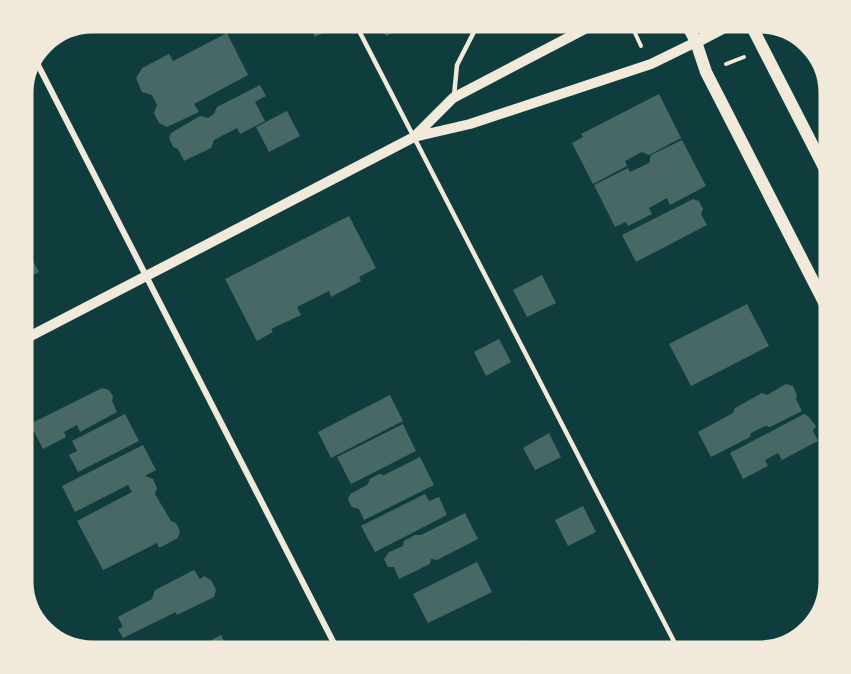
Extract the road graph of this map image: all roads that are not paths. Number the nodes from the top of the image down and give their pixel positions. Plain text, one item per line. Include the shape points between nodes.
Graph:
1 (360, 32) edge
2 (472, 32) edge
3 (579, 32) edge
4 (691, 32) edge
5 (715, 32) edge
6 (755, 32) edge
7 (696, 42) junction
8 (38, 65) edge
9 (453, 98) junction
10 (414, 137) junction
11 (820, 159) edge
12 (146, 276) junction
13 (820, 294) edge
14 (32, 335) edge
15 (333, 642) edge
16 (674, 642) edge

1 - 10 lane
2 - 9 lane via 457,64
3 - 9 street
4 - 7 main road
5 - 7 main road
6 - 11 main road
7 - 10 street via 651,64 470,124
7 - 13 main road via 706,72
8 - 12 street
9 - 10 street
10 - 12 street
10 - 16 lane
12 - 14 street
12 - 15 street

